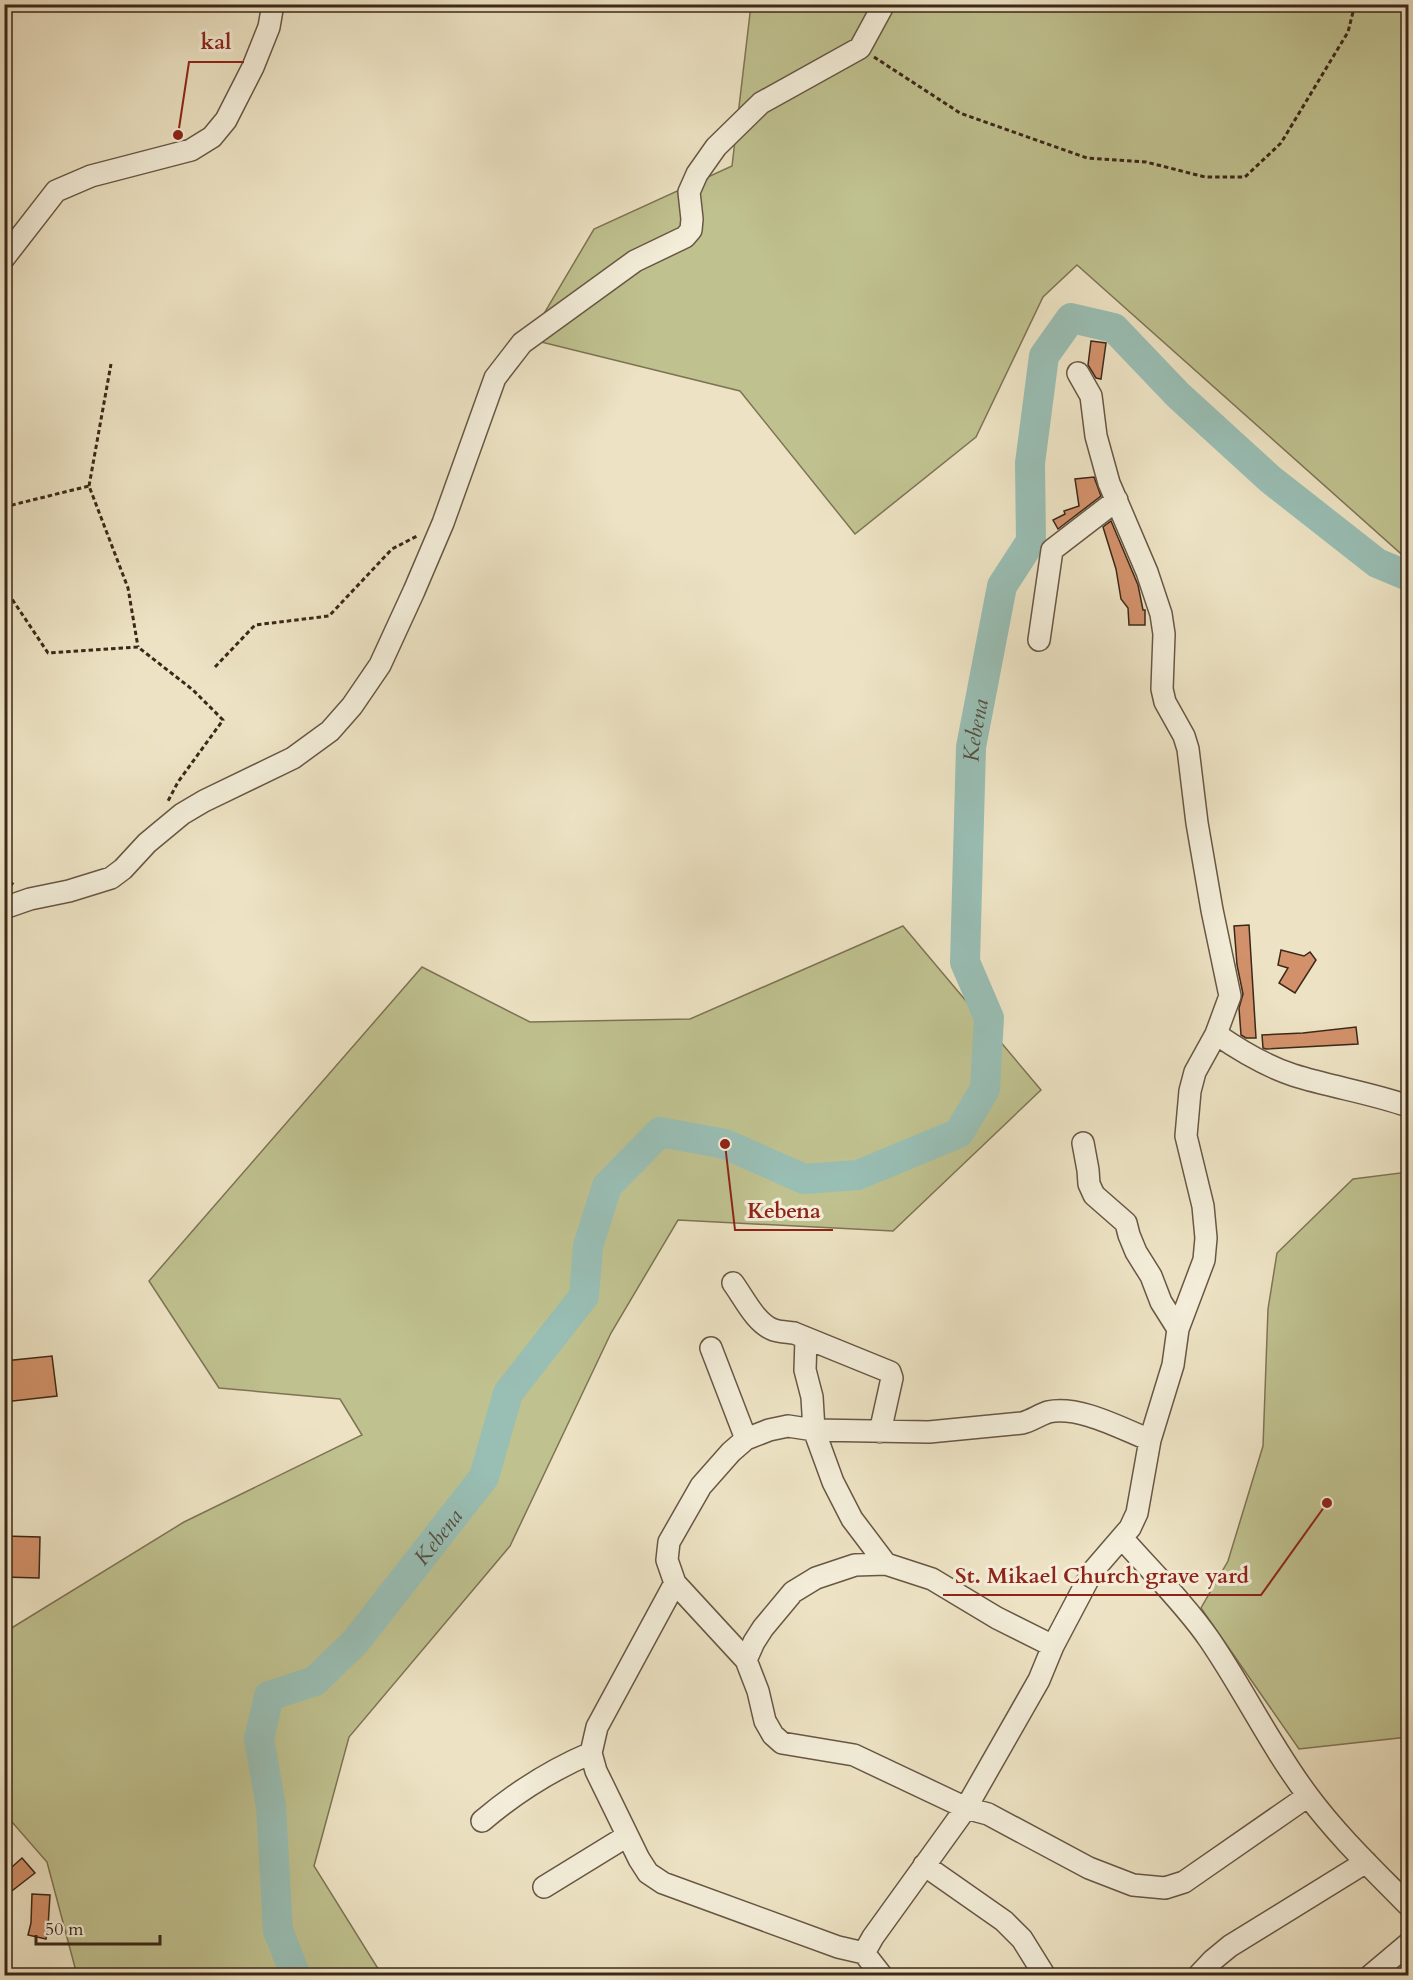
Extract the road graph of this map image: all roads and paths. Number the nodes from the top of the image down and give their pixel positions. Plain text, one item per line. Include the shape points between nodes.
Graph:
1 (273, 4) edge
2 (884, 4) edge
3 (1355, 4) edge
4 (860, 48) junction
5 (4, 258) edge
6 (111, 364) dead end
7 (1078, 373) dead end
8 (89, 486) junction
9 (1117, 500) junction
10 (4, 507) edge
11 (443, 523) junction
12 (4, 587) edge
13 (1039, 640) dead end
14 (138, 646) junction
15 (215, 667) dead end
16 (167, 802) dead end
17 (4, 908) edge
18 (1216, 1034) junction
19 (1408, 1106) edge
20 (1083, 1143) dead end
21 (733, 1283) dead end
22 (1178, 1329) junction
23 (806, 1339) junction
24 (711, 1348) dead end
25 (814, 1430) junction
26 (880, 1432) junction
27 (746, 1439) junction
28 (1150, 1440) junction
29 (1122, 1539) junction
30 (886, 1564) junction
31 (675, 1583) junction
32 (1053, 1646) junction
33 (746, 1660) junction
34 (591, 1753) junction
35 (1308, 1796) junction
36 (966, 1808) junction
37 (482, 1821) dead end
38 (627, 1836) junction
39 (1366, 1862) junction
40 (924, 1864) junction
41 (544, 1887) dead end
42 (1408, 1905) edge
43 (1408, 1944) edge
44 (864, 1953) junction
45 (882, 1976) edge
46 (1045, 1976) edge
47 (1198, 1976) edge
48 (1370, 1976) edge

1 - 5 street via 269,27 253,67 226,120 212,137 191,150 91,176 56,191
2 - 4 street
3 - 4 path via 1348,32 1281,143 1245,177 1206,177 1146,162 1087,158 960,114
4 - 11 street via 761,103 716,147 689,192 692,219 691,230 685,237 635,261 522,343 495,378
6 - 8 path
7 - 9 street via 1091,396 1100,453
8 - 10 path
8 - 14 path via 128,588
9 - 13 street via 1052,550
9 - 18 street via 1161,614 1162,689 1188,749 1201,845 1230,996
11 - 15 path via 392,549 329,616 255,625
11 - 17 street via 380,664 330,731 293,758 182,814 111,878
12 - 14 path via 48,653
14 - 16 path via 223,720
18 - 19 street via 1291,1074
18 - 22 street via 1195,1072 1190,1091 1186,1136 1203,1206 1206,1238 1204,1260
20 - 22 street via 1094,1195 1126,1224 1136,1252
21 - 23 street via 767,1327
22 - 28 street via 1173,1365
23 - 25 street via 805,1370
23 - 26 street via 890,1372
24 - 27 street
25 - 26 street
25 - 27 street via 788,1426
25 - 30 street via 852,1519
26 - 28 street via 929,1432 1022,1423 1046,1413 1064,1411 1092,1417
27 - 31 street via 700,1486 669,1542 667,1560
28 - 29 street via 1137,1513
29 - 32 street via 1092,1572
29 - 35 street via 1208,1637
30 - 32 street via 932,1579
30 - 33 street via 855,1565 816,1578 793,1592 763,1628
31 - 33 street
31 - 34 street via 597,1727
32 - 36 street via 1039,1680
33 - 36 street via 765,1720 782,1743 854,1755
34 - 37 street via 532,1783
34 - 38 street
35 - 36 street via 1184,1882 1165,1888 1133,1885 1089,1868 988,1814
35 - 39 street
36 - 40 street
38 - 41 street
38 - 44 street via 648,1873 663,1883
39 - 42 street
39 - 47 street via 1230,1946
40 - 44 street
40 - 46 street via 1004,1921 1022,1939
43 - 48 street
44 - 45 street

